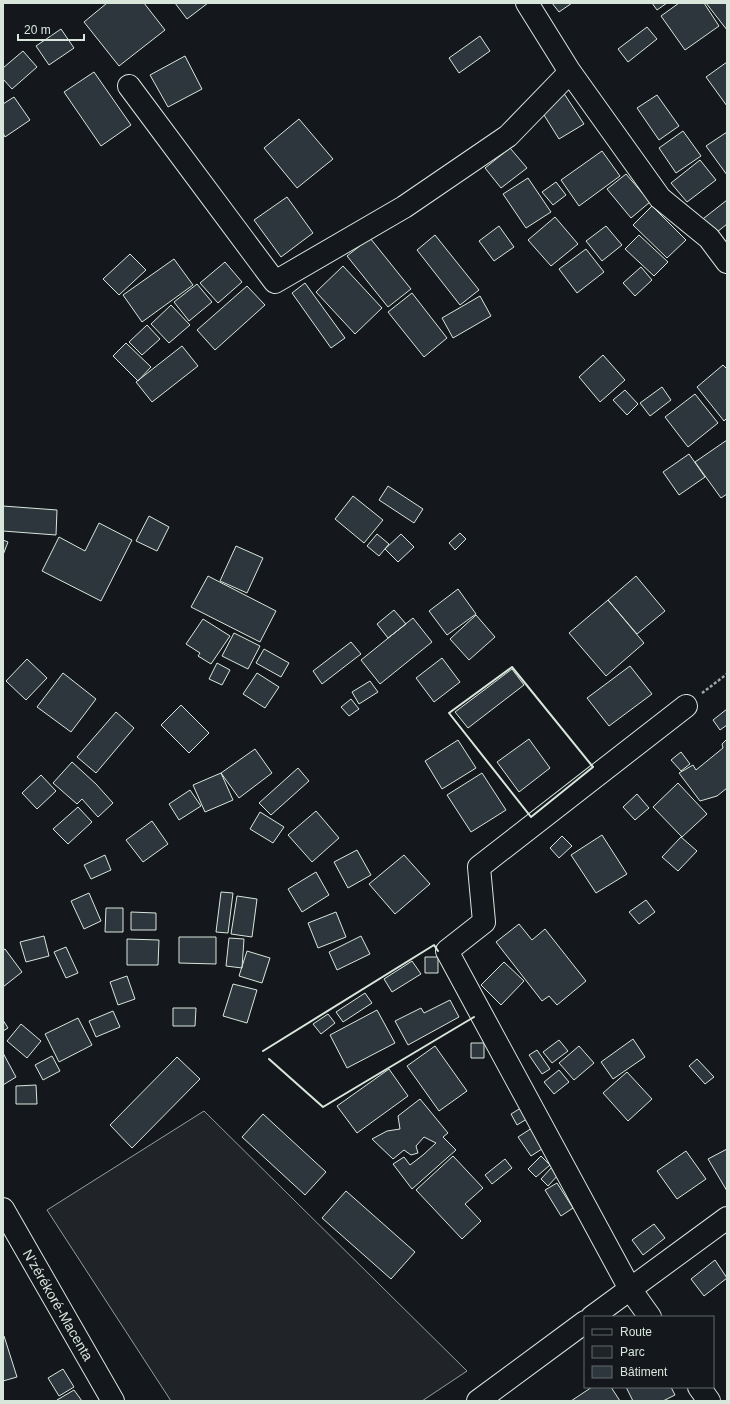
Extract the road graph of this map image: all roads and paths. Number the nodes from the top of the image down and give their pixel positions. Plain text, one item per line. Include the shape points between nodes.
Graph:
1 (527, 3) edge
2 (570, 72) junction
3 (129, 86) dead end
4 (726, 257) edge
5 (727, 674) edge
6 (686, 706) joint
7 (3, 1209) edge
8 (727, 1218) edge
9 (630, 1289) junction
10 (593, 1316) edge
11 (649, 1316) edge
12 (584, 1323) edge
13 (700, 1388) edge
14 (110, 1400) edge
15 (478, 1401) edge
16 (709, 1401) edge

1 - 2 main road
2 - 3 main road via 508,136 404,207 275,282
2 - 4 main road via 660,198 709,238
5 - 6 path
6 - 9 main road via 479,867 484,922 447,951
7 - 14 main road, N'zérékoré-Macenta
8 - 9 main road
9 - 10 main road
9 - 11 main road
12 - 15 main road
13 - 16 main road

